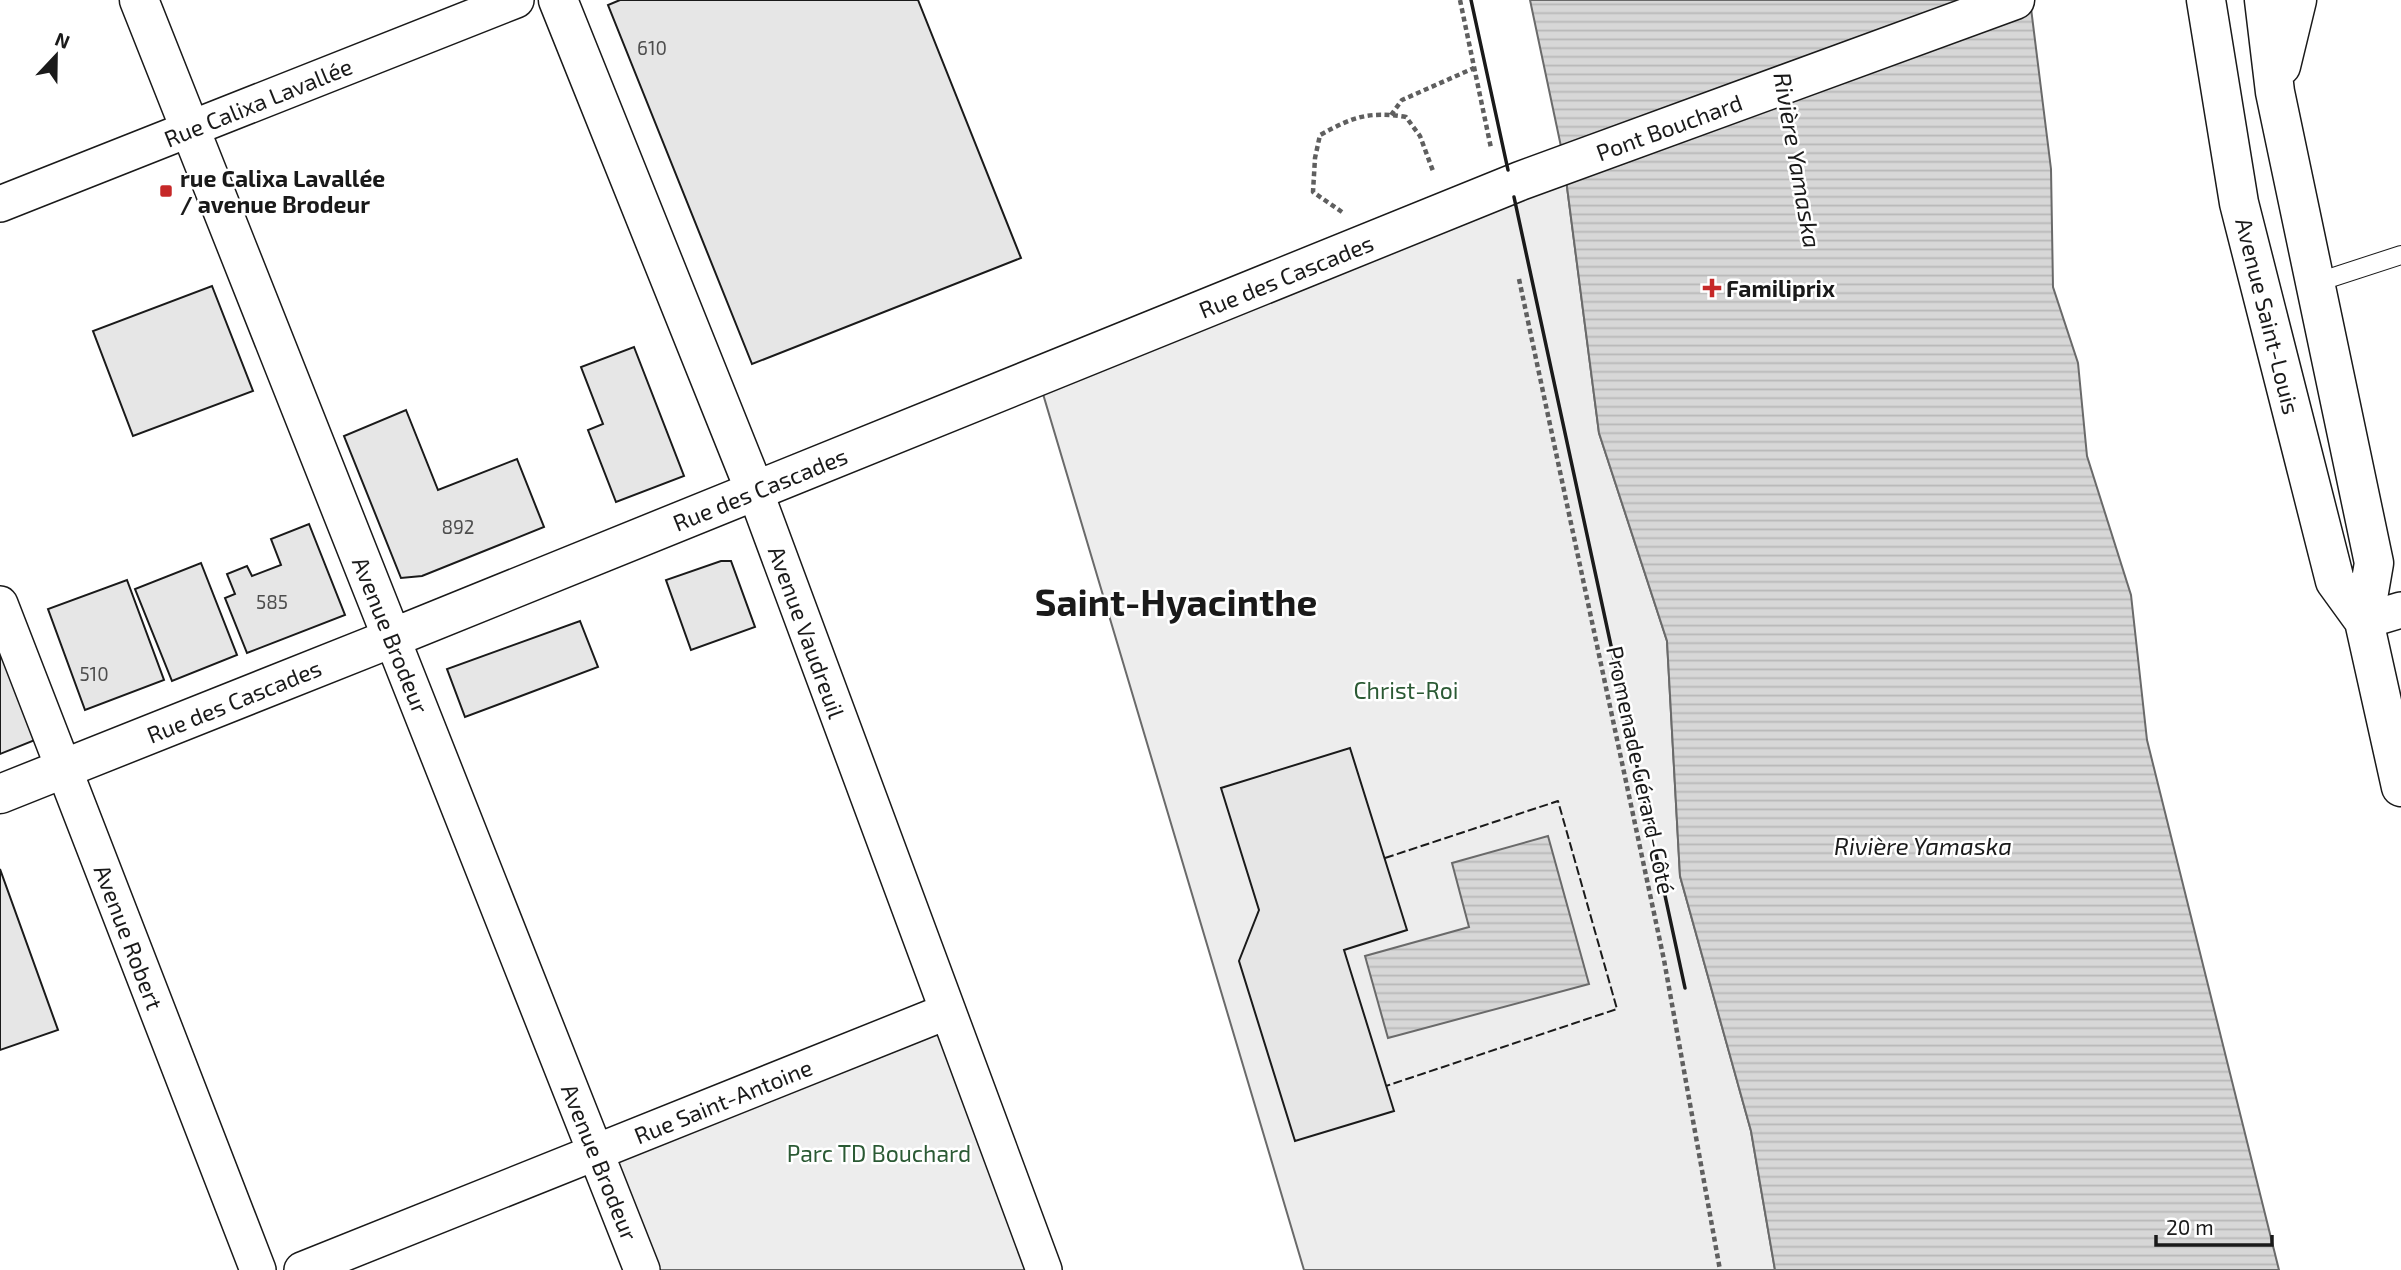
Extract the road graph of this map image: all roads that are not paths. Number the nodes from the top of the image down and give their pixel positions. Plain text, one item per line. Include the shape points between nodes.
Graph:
1 (139, 0) edge
2 (516, 0) edge
3 (558, 0) edge
4 (2015, 0) edge
5 (2206, 0) edge
6 (2264, 0) edge
7 (2297, 0) edge
8 (2275, 92) junction
9 (190, 129) junction
10 (1520, 181) joint
11 (0, 204) edge
12 (2401, 255) edge
13 (2315, 284) junction
14 (755, 491) junction
15 (0, 604) edge
16 (2401, 610) edge
17 (2364, 621) junction
18 (392, 638) junction
19 (64, 769) junction
20 (2401, 787) edge
21 (0, 794) edge
22 (948, 1011) junction
23 (596, 1152) junction
24 (258, 1270) edge
25 (302, 1270) edge
26 (642, 1270) edge
27 (1044, 1270) edge

1 - 9 main road, Avenue Brodeur
2 - 9 street, Rue Calixa Lavallée
3 - 14 main road, Avenue Vaudreuil
4 - 10 main road, Pont Bouchard
5 - 17 main road, Avenue Saint-Louis via 2239,203 2335,581
6 - 8 main road, Avenue Saint-Louis
7 - 8 main road
8 - 13 main road, Avenue Saint-Louis
9 - 11 street, Rue Calixa Lavallée
9 - 18 main road, Avenue Brodeur
10 - 14 main road, Rue des Cascades
12 - 13 lane
13 - 17 main road, Avenue Saint-Louis via 2374,563
14 - 18 main road, Rue des Cascades
14 - 22 street, Avenue Vaudreuil
15 - 19 street, Avenue Robert
16 - 17 street
17 - 20 main road, Avenue Saint-Louis
18 - 19 main road, Rue des Cascades
18 - 23 street, Avenue Brodeur
19 - 21 main road, Rue des Cascades
19 - 24 street, Avenue Robert
22 - 23 street, Rue Saint-Antoine
22 - 27 street, Avenue Vaudreuil
23 - 25 street, Rue Saint-Antoine
23 - 26 street, Avenue Brodeur

